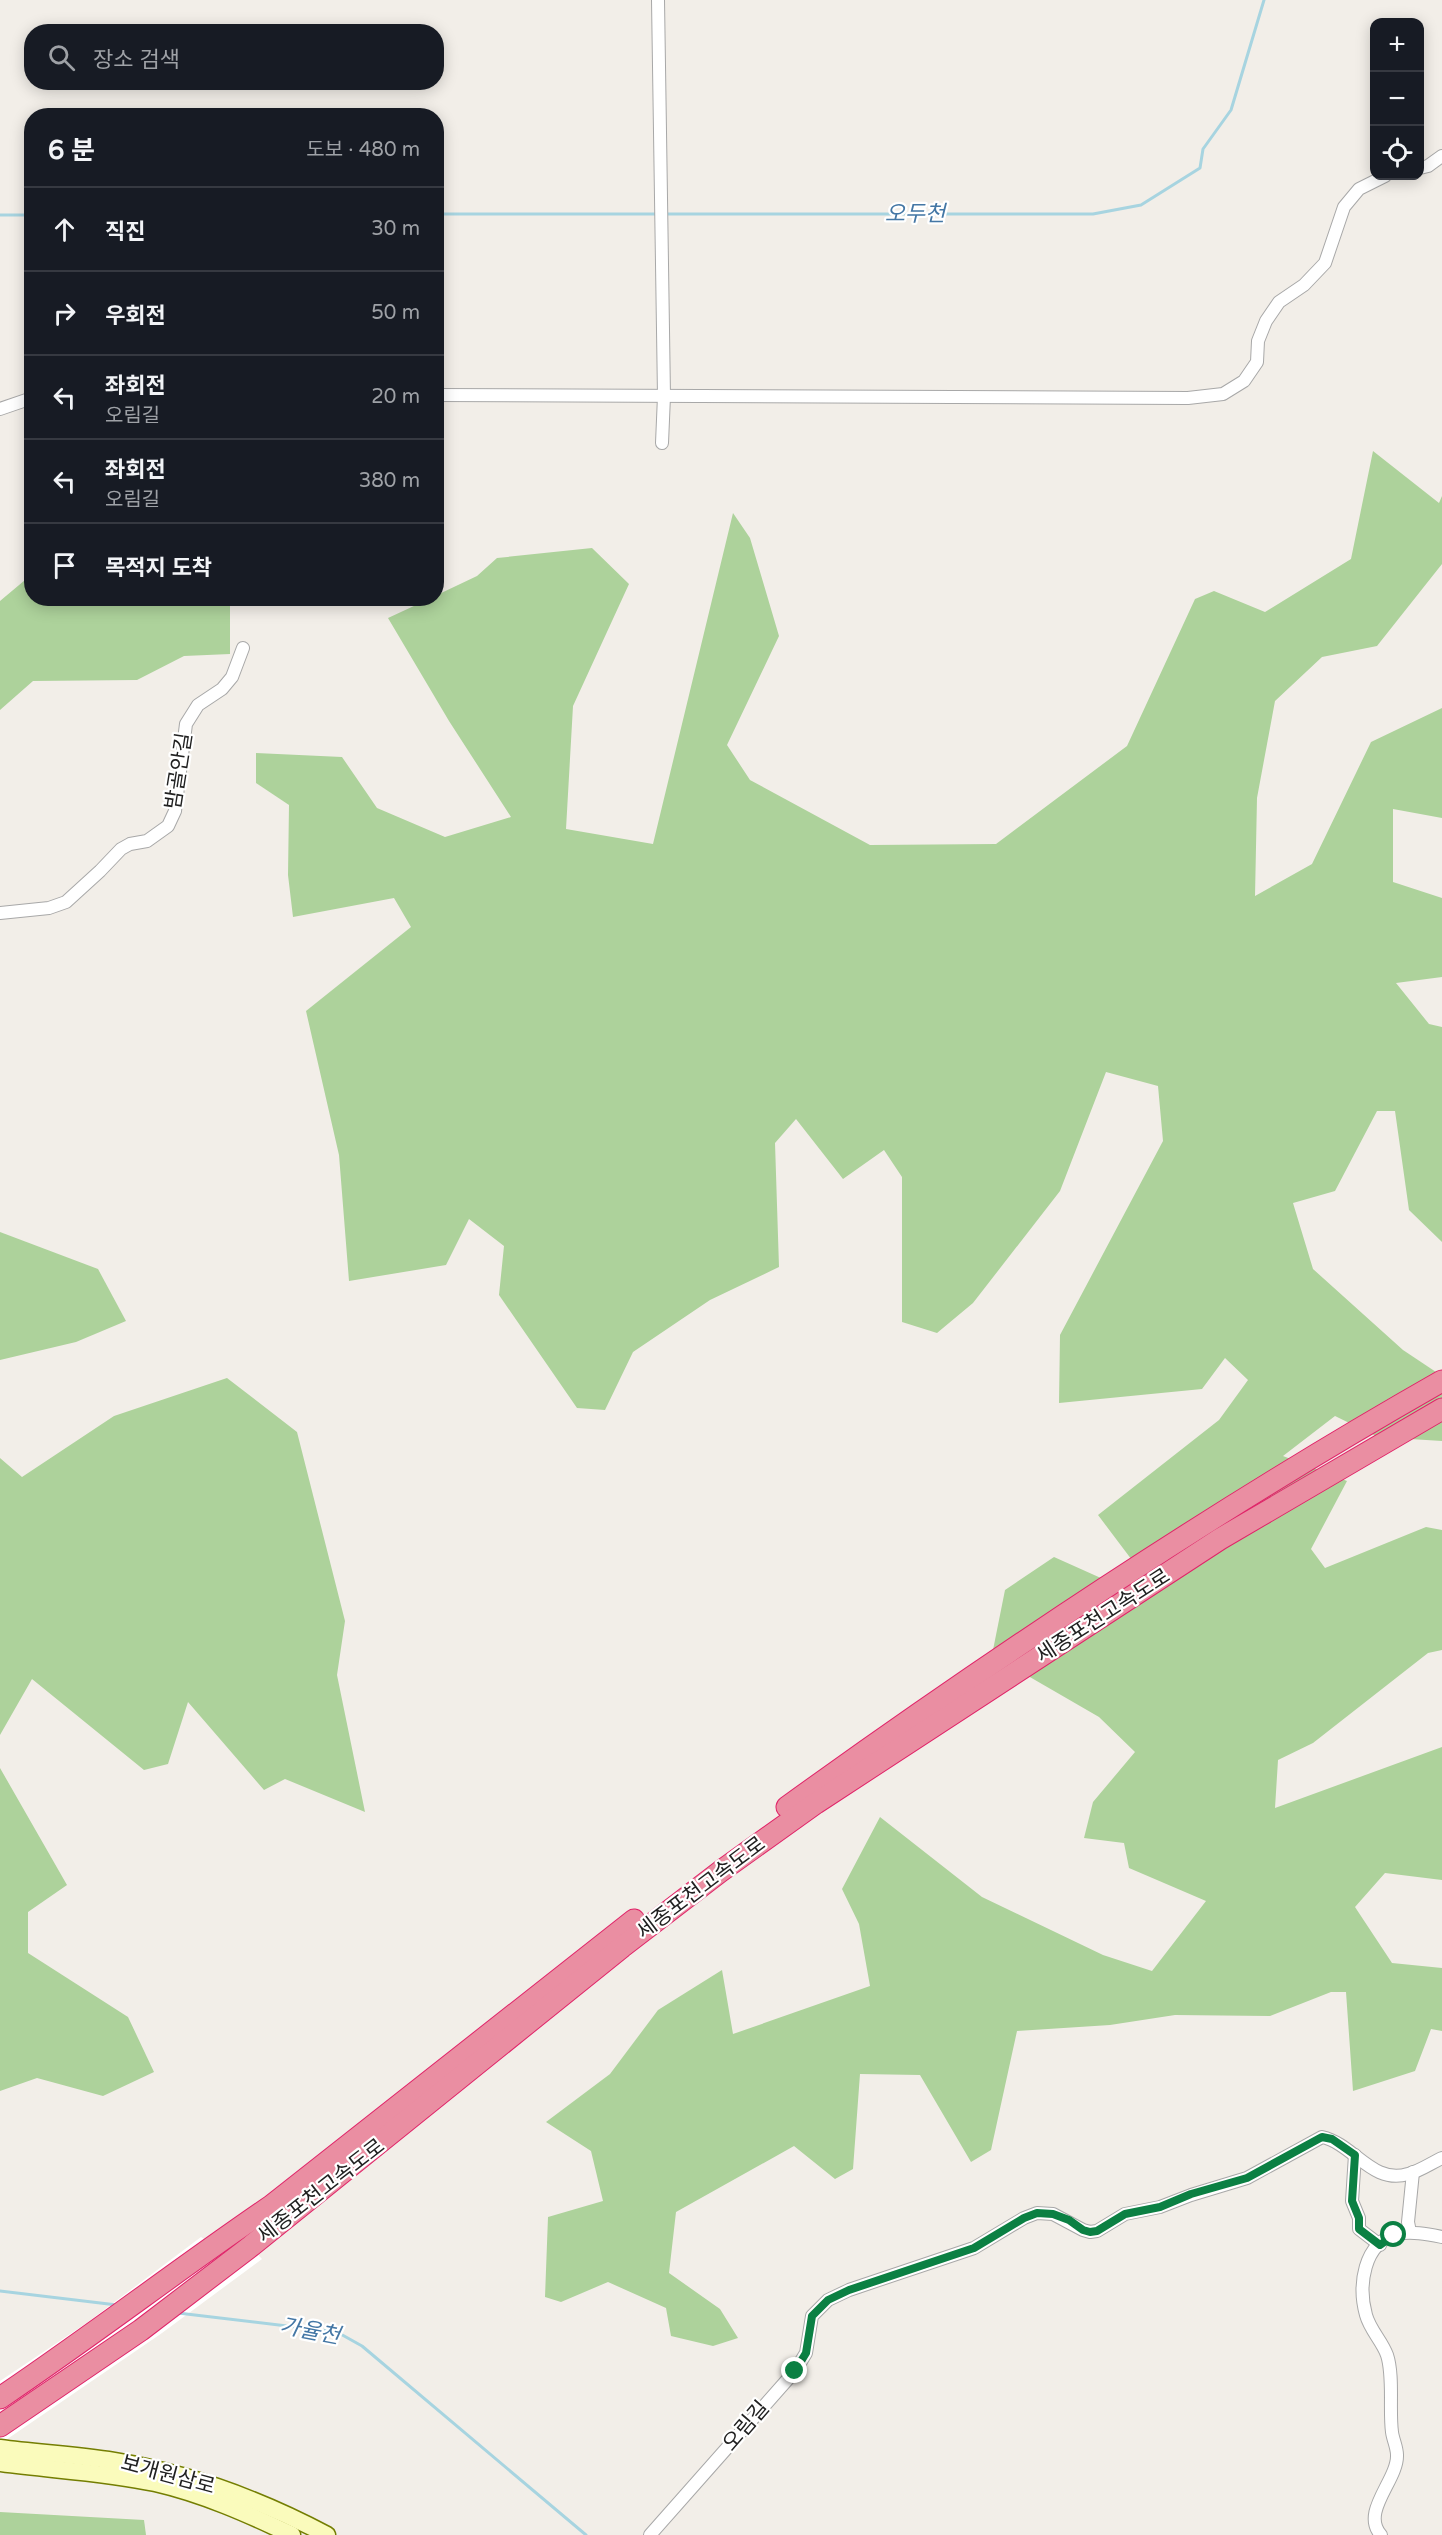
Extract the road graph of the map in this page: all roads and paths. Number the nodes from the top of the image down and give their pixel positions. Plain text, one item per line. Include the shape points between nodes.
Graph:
1 (658, 0) edge
2 (1442, 156) edge
3 (1424, 167) edge
4 (1377, 180) edge
5 (444, 395) edge
6 (664, 396) junction
7 (24, 401) edge
8 (0, 409) edge
9 (662, 443) dead end
10 (243, 648) dead end
11 (0, 914) edge
12 (1442, 1381) edge
13 (1442, 1409) edge
14 (1355, 2155) junction
15 (1442, 2158) edge
16 (1413, 2172) junction
17 (1410, 2232) junction
18 (1442, 2237) edge
19 (1380, 2245) junction
20 (0, 2398) edge
21 (0, 2426) edge
22 (0, 2448) edge
23 (0, 2463) edge
24 (292, 2535) edge
25 (327, 2535) edge
26 (650, 2535) edge
27 (1381, 2535) edge

1 - 6 street
2 - 3 street
4 - 6 street via 1359,189 1344,207 1325,263 1304,285 1279,302 1258,341 1257,362 1244,381 1223,394 1188,398
5 - 6 street
6 - 9 street
7 - 8 street
10 - 11 street, 밤골안길 via 232,677 198,705 186,724 175,810 168,826 147,841 121,849 66,902
12 - 20 highway, 세종포천고속도로 via 1122,1577 863,1752 567,1971 272,2206
13 - 21 highway, 세종포천고속도로 via 1220,1539 816,1803 622,1947 141,2330
14 - 16 street, 오림길 via 1383,2174
14 - 19 street via 1352,2201 1359,2229
14 - 26 street, 오림길 via 1332,2139 1322,2137 1247,2178 1160,2207 1125,2214 1097,2231 1090,2232 1053,2214 1037,2213 974,2248 828,2300 812,2316 806,2353 795,2371
15 - 16 street, 오림길
16 - 17 street
17 - 18 street
17 - 19 street via 1394,2235
19 - 27 street via 1365,2264 1362,2288 1370,2328 1387,2355 1397,2455 1375,2518
22 - 25 main road, 보개원삼로 via 152,2468 223,2490
23 - 24 main road, 보개원삼로 via 154,2483 221,2503

